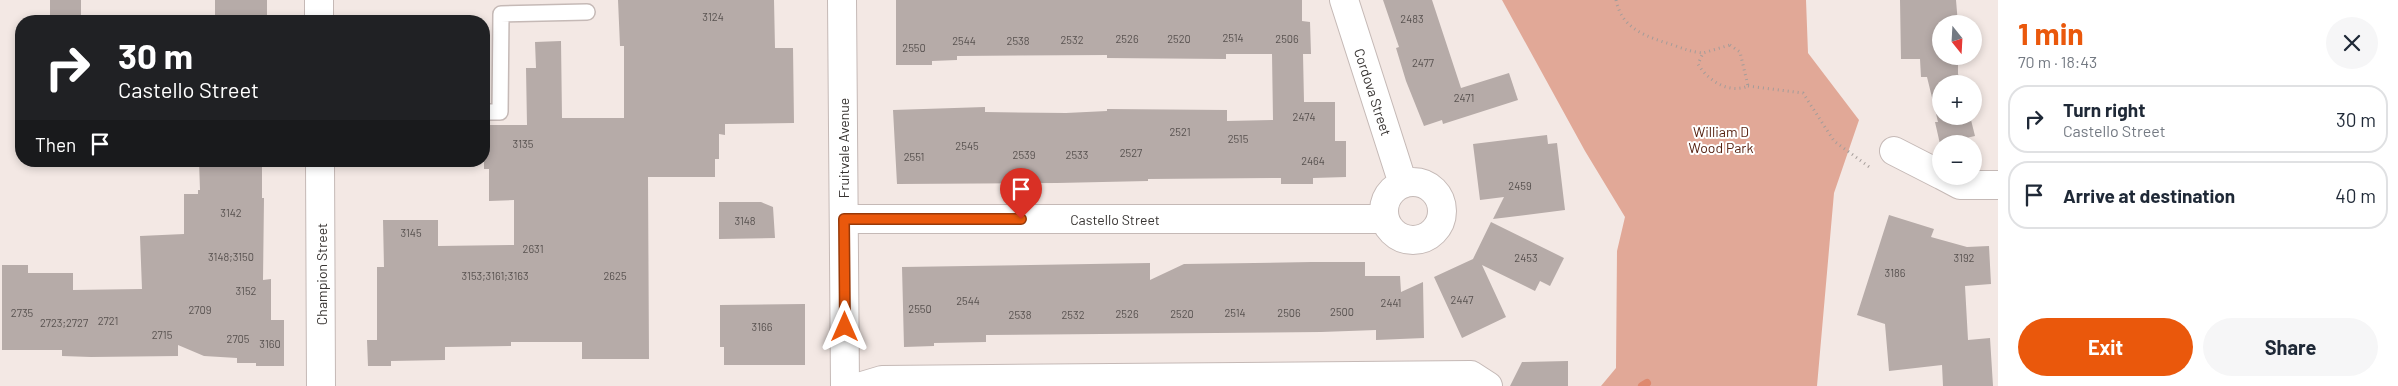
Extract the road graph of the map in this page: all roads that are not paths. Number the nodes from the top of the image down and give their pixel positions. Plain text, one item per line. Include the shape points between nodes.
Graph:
1 (319, 0) edge
2 (842, 0) edge
3 (1344, 0) edge
4 (587, 12) dead end
5 (319, 15) edge
6 (490, 112) edge
7 (1894, 151) dead end
8 (320, 167) edge
9 (1932, 171) edge
10 (1403, 184) junction
11 (1982, 185) edge
12 (1998, 185) edge
13 (844, 219) junction
14 (1385, 219) junction
15 (1480, 381) edge
16 (321, 386) edge
17 (845, 386) edge
18 (862, 386) edge

1 - 5 street
2 - 13 street, Fruitvale Avenue
3 - 10 street, Cordova Street
4 - 6 lane via 501,14 500,112
7 - 9 street
8 - 16 street, Champion Street
10 - 14 street via 1386,202
10 - 14 street via 1423,184 1438,196 1442,205 1439,224 1425,238 1415,240 1396,235
11 - 12 street
13 - 14 street, Castello Street
13 - 17 street, Fruitvale Avenue
15 - 18 street via 882,380

